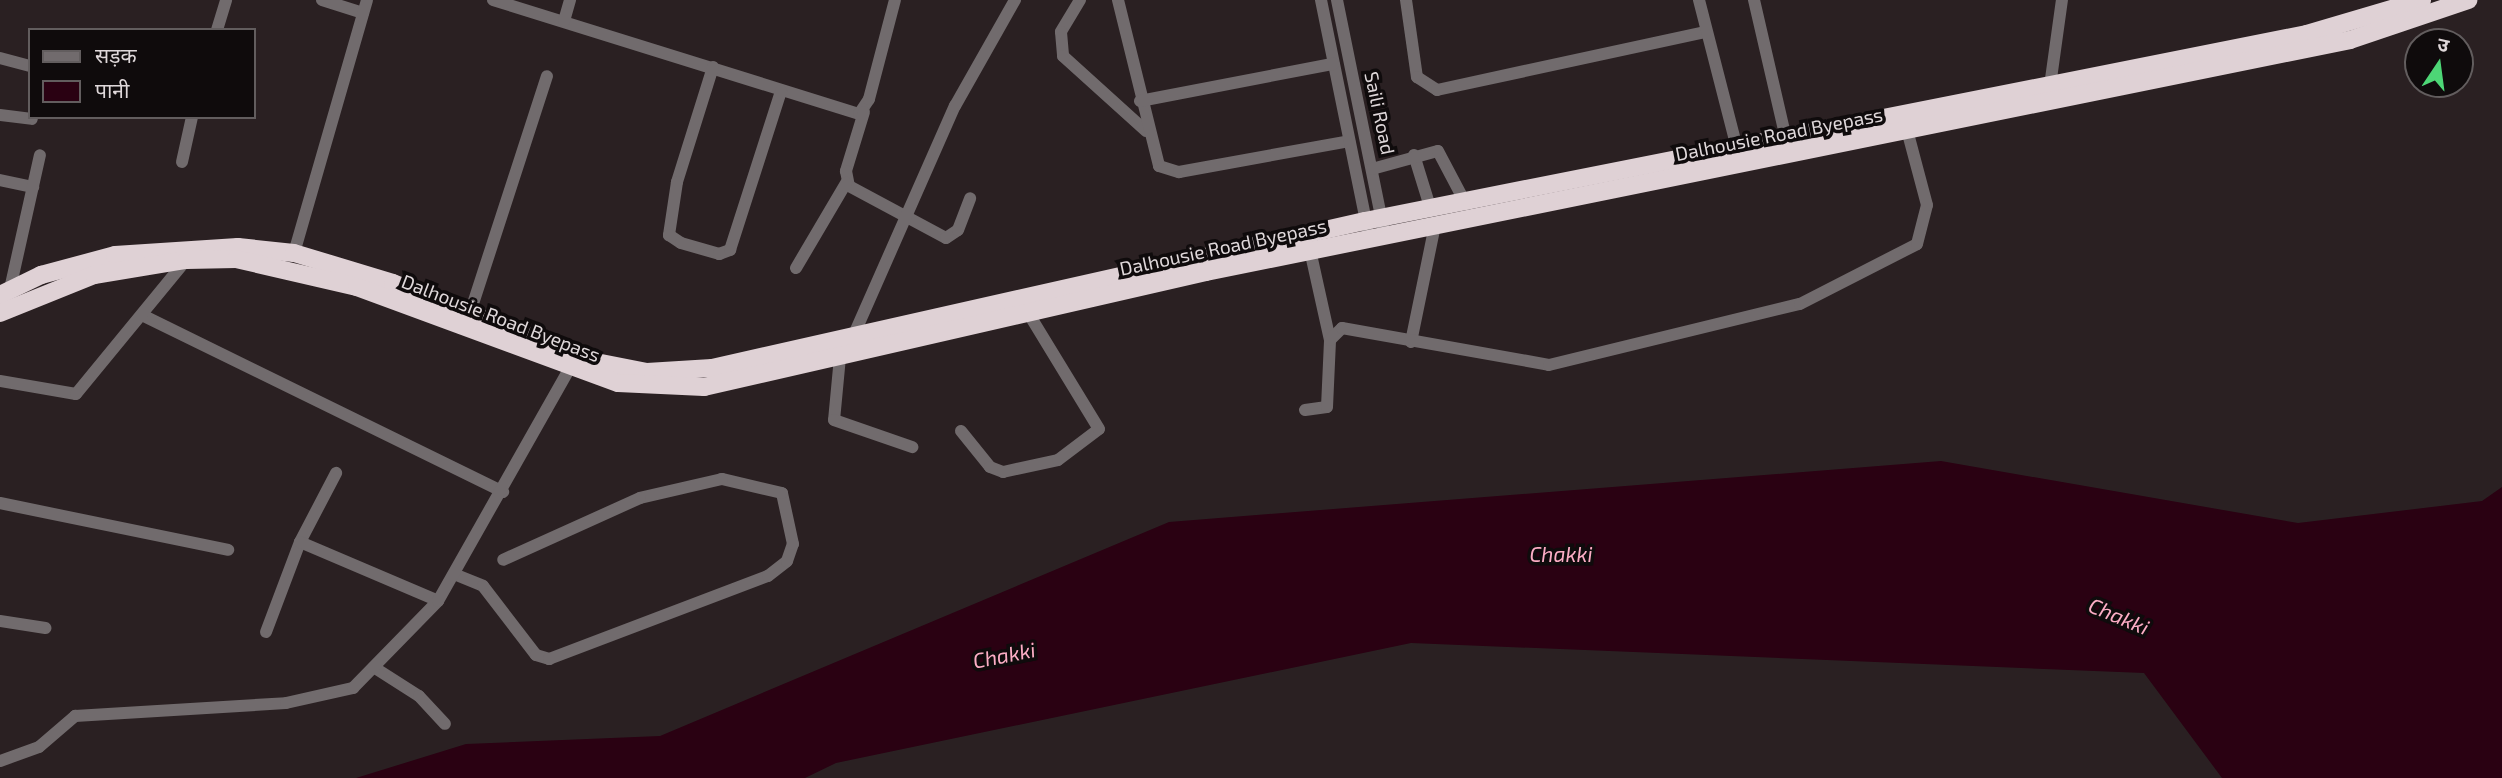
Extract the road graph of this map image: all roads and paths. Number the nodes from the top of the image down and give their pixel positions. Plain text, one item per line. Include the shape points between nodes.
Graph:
1 (226, 0) edge
2 (322, 0) edge
3 (493, 0) edge
4 (570, 0) edge
5 (895, 0) edge
6 (1015, 0) edge
7 (1080, 0) edge
8 (1118, 0) edge
9 (1321, 0) edge
10 (1337, 0) edge
11 (1406, 0) edge
12 (1699, 0) edge
13 (1754, 0) edge
14 (2062, 0) edge
15 (2422, 0) edge
16 (2468, 0) edge
17 (365, 6) edge
18 (564, 21) junction
19 (218, 28) edge
20 (1706, 32) junction
21 (0, 58) edge
22 (1334, 64) junction
23 (28, 65) edge
24 (713, 67) junction
25 (547, 76) dead end
26 (2050, 86) junction
27 (781, 91) junction
28 (1140, 102) junction
29 (864, 112) junction
30 (0, 115) edge
31 (28, 118) edge
32 (192, 119) edge
33 (1906, 130) junction
34 (1146, 131) junction
35 (1786, 139) junction
36 (1349, 141) junction
37 (1737, 148) junction
38 (40, 155) dead end
39 (1414, 155) junction
40 (182, 162) dead end
41 (1372, 169) junction
42 (0, 180) edge
43 (846, 183) junction
44 (33, 187) junction
45 (970, 198) dead end
46 (1466, 204) junction
47 (1433, 217) junction
48 (906, 222) junction
49 (1375, 228) junction
50 (1310, 250) junction
51 (294, 253) junction
52 (186, 260) junction
53 (796, 268) dead end
54 (5, 292) edge
55 (1027, 311) junction
56 (0, 313) edge
57 (470, 313) junction
58 (144, 316) junction
59 (852, 339) junction
60 (1330, 340) junction
61 (1411, 342) junction
62 (840, 357) junction
63 (569, 369) junction
64 (0, 381) edge
65 (1305, 410) dead end
66 (961, 431) dead end
67 (912, 447) dead end
68 (335, 473) dead end
69 (503, 492) junction
70 (0, 503) edge
71 (299, 542) junction
72 (228, 550) dead end
73 (503, 560) dead end
74 (454, 573) junction
75 (438, 601) junction
76 (0, 621) edge
77 (45, 628) dead end
78 (267, 632) dead end
79 (375, 668) junction
80 (445, 724) dead end
81 (0, 761) edge

1 - 19 street
2 - 17 street
3 - 18 street
4 - 18 street
5 - 29 street
6 - 48 street via 955,106
7 - 34 street via 1061,32 1063,56
8 - 28 street
9 - 22 street
10 - 41 street, Saili Road
11 - 20 street via 1417,77 1437,90
12 - 20 street
13 - 35 street
14 - 26 street
15 - 26 highway via 2307,34
16 - 33 highway, Dalhousie Road Byepass via 2350,40
17 - 51 street
18 - 24 street
20 - 37 street
21 - 23 street
22 - 28 street
22 - 36 street
24 - 27 street
24 - 27 street via 677,182 669,235 681,243 719,254 730,250
25 - 57 street
26 - 35 highway
27 - 29 street
28 - 34 street
29 - 43 street
30 - 31 street
32 - 40 street
33 - 47 highway, Dalhousie Road Byepass
33 - 61 street via 1927,205 1917,244 1786,310 1565,364
34 - 36 street via 1159,166 1179,172
35 - 37 highway
36 - 49 street
37 - 46 highway
38 - 44 street
39 - 41 street
39 - 46 street via 1444,153
39 - 47 street
41 - 49 street, Saili Road
42 - 44 street
43 - 48 street
43 - 53 street
44 - 54 street
45 - 48 street via 954,235
46 - 47 highway
47 - 49 highway, Dalhousie Road Byepass
47 - 61 street
48 - 59 street
49 - 50 highway, Dalhousie Road Byepass
49 - 59 highway
50 - 55 highway, Dalhousie Road Byepass
50 - 60 street
51 - 54 highway via 238,247 148,250 74,265
51 - 57 highway
52 - 56 highway, Dalhousie Road Byepass via 94,275
52 - 58 street
52 - 63 highway, Dalhousie Road Byepass via 236,259 318,274
55 - 62 highway, Dalhousie Road Byepass
55 - 66 street via 1099,429 1058,460 1003,472 989,467
57 - 59 highway via 579,357 647,372 738,365
58 - 64 street via 74,395
58 - 69 street
60 - 61 street via 1350,327
60 - 65 street via 1327,407
62 - 63 highway, Dalhousie Road Byepass via 704,387 618,383
62 - 67 street via 834,420
63 - 69 street
68 - 71 street
69 - 74 street
70 - 72 street
71 - 75 street
71 - 78 street
73 - 74 street via 640,498 722,479 782,493 793,544 787,561 768,576 549,659 536,655 483,586
74 - 75 street
75 - 79 street
76 - 77 street
79 - 80 street via 419,696
79 - 81 street via 346,692 301,701 75,716 39,747

